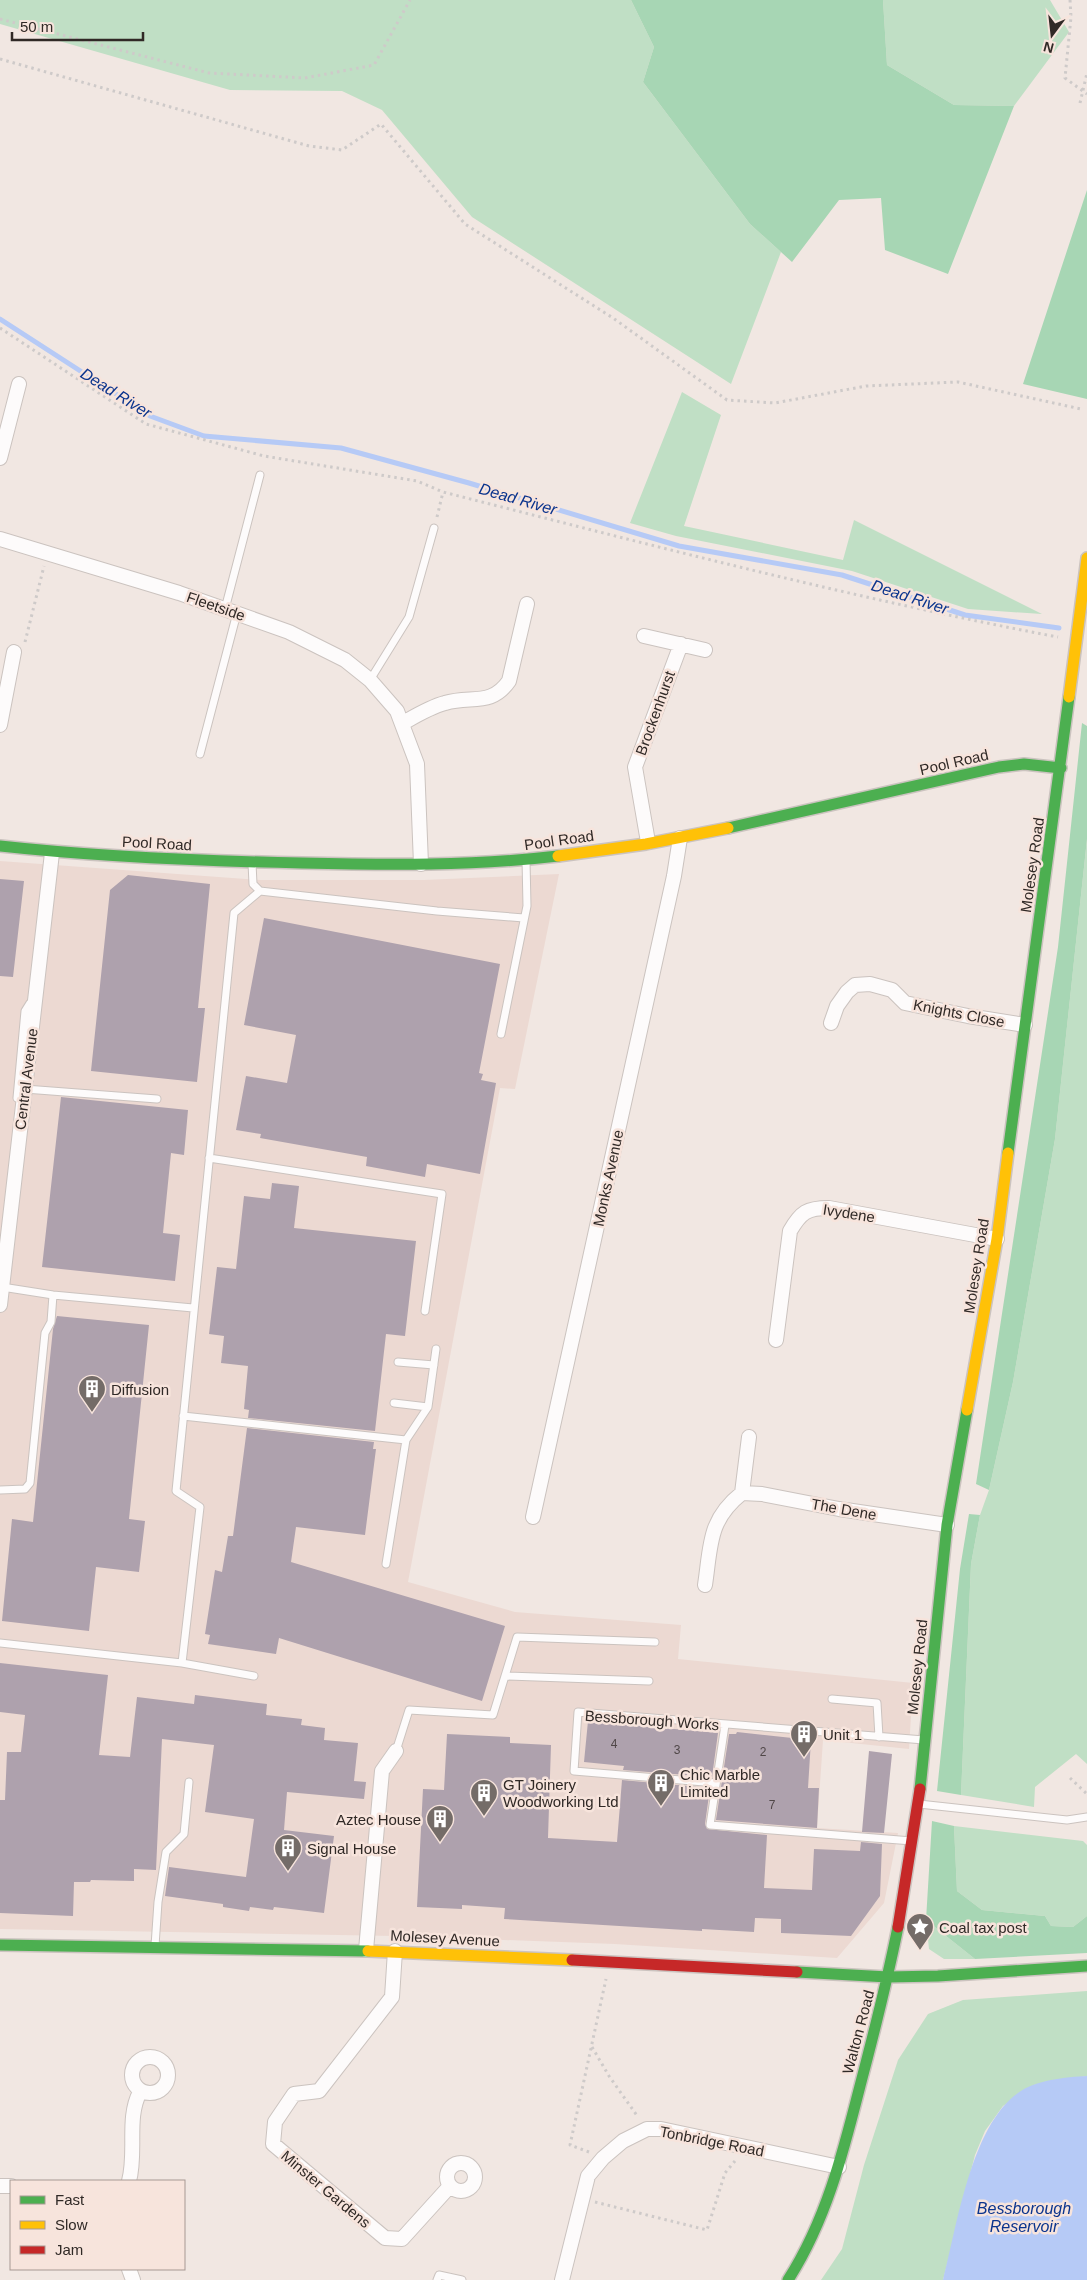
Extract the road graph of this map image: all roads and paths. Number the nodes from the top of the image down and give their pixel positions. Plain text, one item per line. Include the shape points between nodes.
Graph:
1 (410, 0) edge
2 (1070, 0) edge
3 (0, 19) edge
4 (0, 59) edge
5 (1087, 73) edge
6 (1082, 91) junction
7 (1087, 94) edge
8 (1080, 103) dead end
9 (0, 328) edge
10 (19, 384) dead end
11 (1081, 409) dead end
12 (0, 458) edge
13 (260, 475) dead end
14 (443, 492) junction
15 (434, 528) joint
16 (0, 539) edge
17 (48, 554) junction
18 (1087, 558) edge
19 (526, 604) dead end
20 (231, 611) junction
21 (644, 636) dead end
22 (1076, 640) junction
23 (681, 644) junction
24 (705, 650) dead end
25 (14, 652) joint
26 (370, 680) junction
27 (403, 723) junction
28 (0, 725) edge
29 (200, 754) dead end
30 (1061, 768) junction
31 (680, 838) junction
32 (648, 842) junction
33 (0, 846) edge
34 (52, 853) junction
35 (526, 860) junction
36 (252, 862) junction
37 (422, 864) junction
38 (260, 891) junction
39 (524, 918) junction
40 (35, 1006) junction
41 (831, 1023) dead end
42 (1024, 1025) junction
43 (501, 1034) dead end
44 (25, 1089) junction
45 (157, 1099) dead end
46 (22, 1108) junction
47 (209, 1158) junction
48 (997, 1239) junction
49 (2, 1287) junction
50 (53, 1295) junction
51 (0, 1305) edge
52 (193, 1308) junction
53 (425, 1311) dead end
54 (776, 1340) dead end
55 (436, 1349) dead end
56 (398, 1362) dead end
57 (434, 1365) junction
58 (394, 1403) dead end
59 (428, 1408) junction
60 (183, 1416) junction
61 (749, 1437) dead end
62 (406, 1440) junction
63 (0, 1490) edge
64 (742, 1493) junction
65 (533, 1517) dead end
66 (947, 1525) junction
67 (386, 1564) dead end
68 (705, 1585) dead end
69 (655, 1642) dead end
70 (0, 1644) edge
71 (182, 1663) junction
72 (254, 1676) dead end
73 (506, 1676) junction
74 (649, 1681) dead end
75 (832, 1699) dead end
76 (725, 1724) junction
77 (879, 1736) junction
78 (924, 1740) junction
79 (396, 1750) joint
80 (1070, 1778) dead end
81 (189, 1782) dead end
82 (716, 1783) junction
83 (1087, 1794) edge
84 (919, 1804) junction
85 (1087, 1817) edge
86 (914, 1841) junction
87 (0, 1945) edge
88 (155, 1946) junction
89 (366, 1950) junction
90 (395, 1951) junction
91 (610, 1961) junction
92 (1087, 1966) edge
93 (888, 1977) junction
94 (592, 2046) junction
95 (140, 2092) dead end
96 (647, 2129) junction
97 (746, 2147) junction
98 (603, 2158) junction
99 (838, 2167) junction
100 (129, 2180) edge
101 (450, 2186) dead end
102 (582, 2199) junction
103 (438, 2280) edge
104 (462, 2280) edge
105 (562, 2280) edge
106 (788, 2280) edge

1 - 3 path via 374,65 305,78 209,73
2 - 6 path via 1065,78
4 - 11 path via 309,146 342,150 382,124 465,224 613,318 727,400 775,403 866,386 958,382
5 - 6 path
6 - 7 path
6 - 8 path
9 - 14 path via 146,424 264,456 417,481
10 - 12 street
13 - 20 lane
14 - 15 path
14 - 22 path via 654,546 961,618
15 - 26 lane via 409,618
16 - 17 street, Fleetside
17 - 20 street, Fleetside
17 - 25 path via 22,654
18 - 22 street, Molesey Road
19 - 27 street via 509,681 502,691 488,699 430,707
20 - 26 street, Fleetside via 289,632 345,660
20 - 29 lane
21 - 23 street
22 - 30 street, Molesey Road
23 - 24 street
23 - 32 street, Brockenhurst via 635,767
25 - 28 street
26 - 27 street, Fleetside via 397,711
27 - 37 street, Fleetside via 416,764
30 - 31 street, Pool Road via 1024,764 999,767
30 - 42 street, Molesey Road
31 - 32 street, Pool Road
31 - 65 street, Monks Avenue
32 - 35 street, Pool Road
33 - 34 street, Pool Road
34 - 36 street, Pool Road
34 - 40 street, Central Avenue
35 - 37 street, Pool Road
35 - 39 lane via 528,892
36 - 37 street, Pool Road
36 - 38 lane via 252,884
38 - 39 lane
38 - 47 lane via 234,913
39 - 43 lane
40 - 44 street, Central Avenue
40 - 46 lane via 30,1003 25,1011 21,1041 17,1100
41 - 42 street, Knights Close via 847,992 855,985 870,984 892,990 906,1003
42 - 48 street, Molesey Road
44 - 45 lane
44 - 46 street, Central Avenue
46 - 49 street, Central Avenue
47 - 52 lane
47 - 53 lane via 442,1194
48 - 54 street, Ivydene via 829,1208 812,1208 798,1217 790,1231
48 - 66 street, Molesey Road
49 - 50 lane
49 - 51 street, Central Avenue
50 - 52 lane
50 - 63 lane via 51,1322 45,1333 30,1483 25,1489
52 - 60 lane
55 - 57 lane
56 - 57 lane
57 - 59 lane
58 - 59 lane
59 - 62 lane
60 - 62 lane
60 - 71 lane via 176,1491 200,1507
61 - 64 street
62 - 67 lane
64 - 66 street, The Dene
64 - 68 street via 727,1505 714,1524
66 - 78 street, Molesey Road
69 - 73 lane via 517,1637
70 - 71 lane
71 - 72 lane
73 - 74 lane
73 - 79 lane via 493,1715 409,1710
75 - 77 lane via 877,1704
76 - 77 lane, Bessborough Works
76 - 82 lane
76 - 82 lane, Bessborough Works via 578,1712 574,1771
77 - 78 lane, Bessborough Works
78 - 84 street, Molesey Road
79 - 89 street via 382,1771
80 - 83 path
81 - 88 lane via 184,1834 166,1852
82 - 86 lane via 710,1825
84 - 85 lane via 1067,1820
84 - 86 street, Molesey Road
86 - 93 street, Molesey Road
87 - 88 street, Molesey Avenue
88 - 89 street, Molesey Avenue
89 - 90 street, Molesey Avenue
90 - 91 street, Molesey Avenue
90 - 101 street, Minster Gardens via 392,1997 319,2091 294,2094 275,2122 272,2144 385,2238 402,2239
91 - 93 street, Molesey Avenue
91 - 94 path
92 - 93 street, Walton Road
93 - 99 street, Walton Road
94 - 96 path
94 - 98 path via 570,2145
95 - 100 street via 134,2103
96 - 97 street, Tonbridge Road via 661,2129
96 - 98 street, Tonbridge Road via 623,2141
97 - 99 street, Tonbridge Road
97 - 102 path via 724,2173 707,2230
98 - 102 street, Tonbridge Road via 588,2176
99 - 106 street, Walton Road via 815,2232
102 - 105 street, Tonbridge Road
103 - 104 lane via 439,2275

